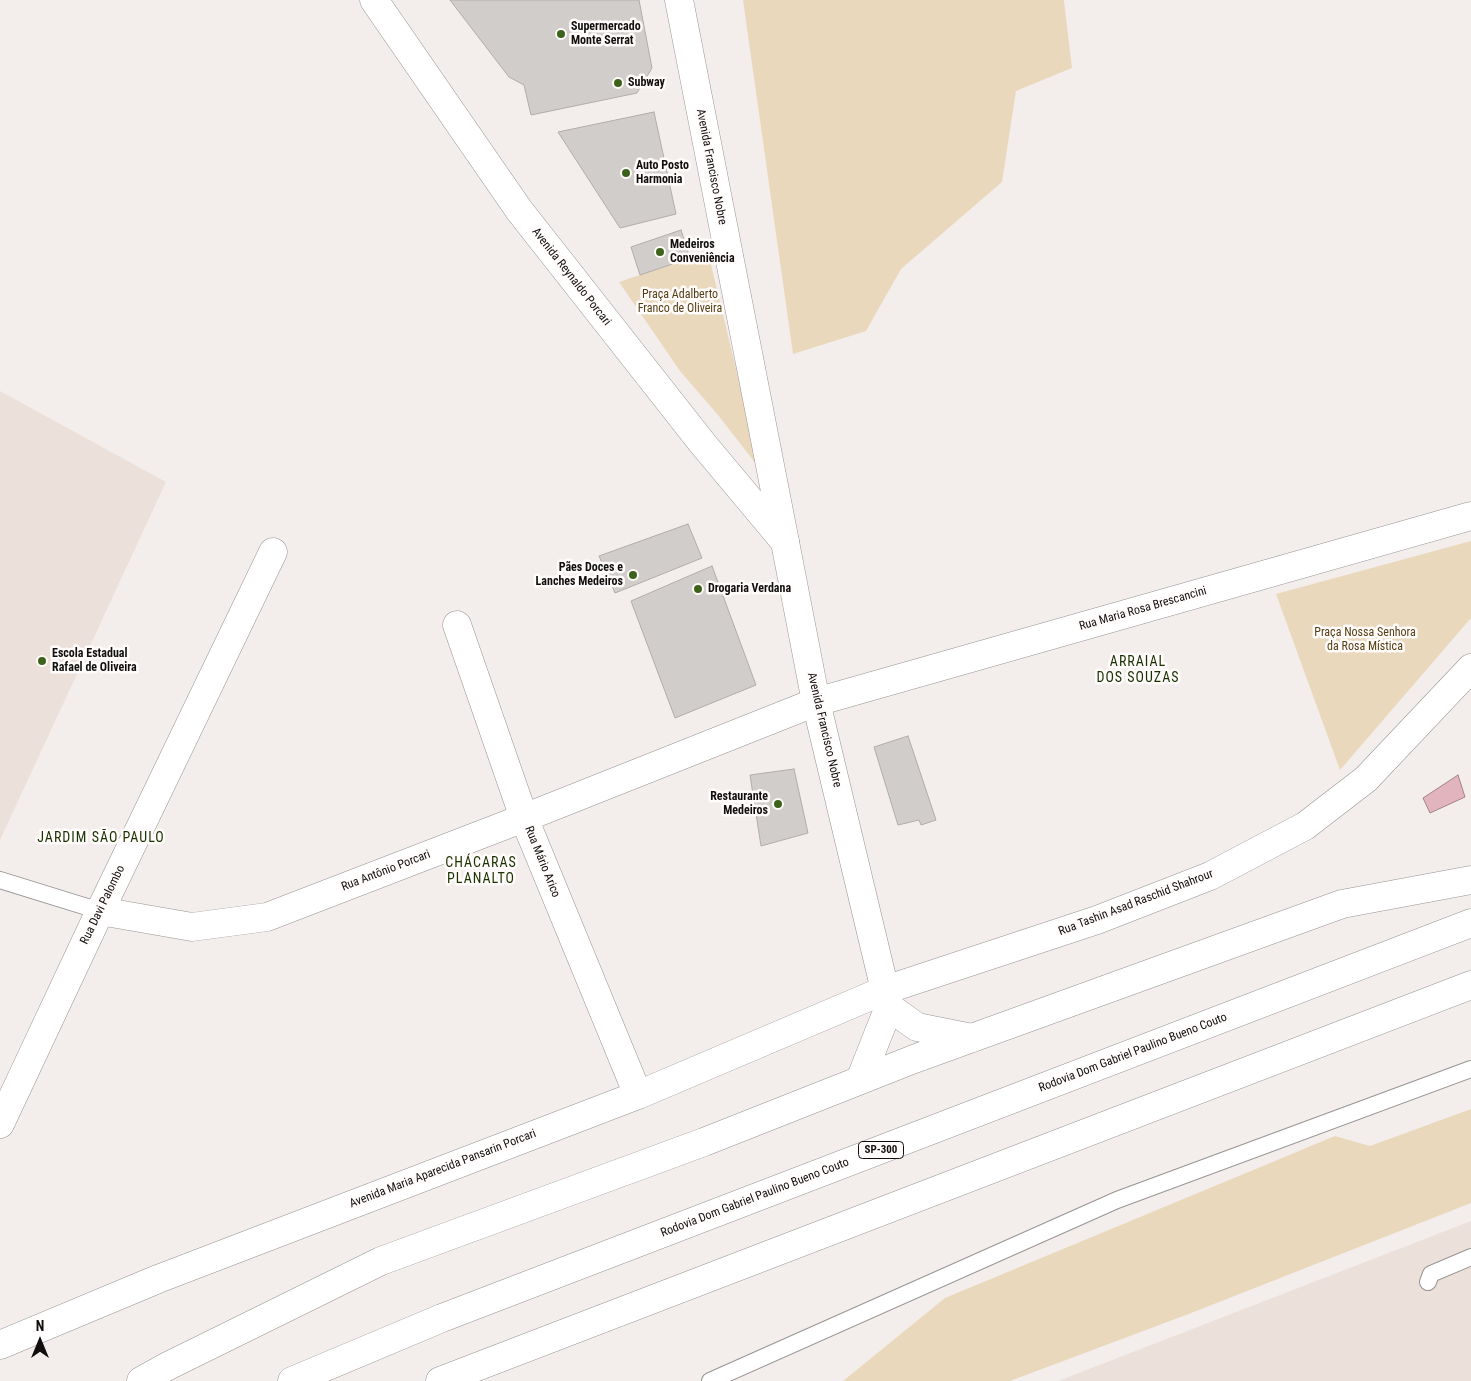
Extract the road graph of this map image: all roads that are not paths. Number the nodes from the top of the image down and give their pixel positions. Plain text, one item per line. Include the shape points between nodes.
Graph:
1 (374, 0) edge
2 (679, 0) edge
3 (767, 452) junction
4 (736, 483) junction
5 (1471, 516) edge
6 (785, 542) junction
7 (273, 552) dead end
8 (457, 625) dead end
9 (1471, 668) edge
10 (816, 702) junction
11 (524, 818) junction
12 (0, 880) edge
13 (1471, 880) edge
14 (100, 912) junction
15 (1471, 923) edge
16 (1471, 985) edge
17 (887, 998) junction
18 (972, 1038) junction
19 (1471, 1069) edge
20 (860, 1080) junction
21 (638, 1094) junction
22 (0, 1124) edge
23 (1471, 1257) edge
24 (1428, 1282) dead end
25 (0, 1345) edge
26 (141, 1381) edge
27 (292, 1381) edge
28 (440, 1381) edge
29 (710, 1381) edge

1 - 4 main road, Avenida Reynaldo Porcari via 519,210
2 - 3 main road, Avenida Francisco Nobre
3 - 4 main road via 754,476
3 - 6 main road, Avenida Francisco Nobre
4 - 6 main road, Avenida Reynaldo Porcari
5 - 10 main road, Rua Maria Rosa Brescancini
6 - 10 main road, Avenida Francisco Nobre
7 - 14 main road, Rua Davi Palombo
8 - 11 main road, Rua Mário Arico
9 - 17 main road, Rua Tashin Asad Raschid Shahrour via 1366,780 1305,826 1210,876
10 - 11 main road, Rua Antônio Porcari
10 - 17 main road, Avenida Francisco Nobre
11 - 14 main road, Rua Antônio Porcari via 267,917 192,927
11 - 21 main road, Rua Mário Arico
12 - 14 lane, Rua Antônio Porcari
13 - 18 main road via 1342,904
14 - 22 main road, Rua Davi Palombo
15 - 27 main road, Rodovia Dom Gabriel Paulino Bueno Couto / SP-300 via 442,1318
16 - 28 main road
17 - 18 main road via 916,1027
17 - 20 main road
17 - 21 main road, Avenida Maria Aparecida Pansarin Porcari
18 - 20 main road
19 - 29 lane via 1117,1200
20 - 26 main road via 704,1142 381,1261
21 - 25 main road, Avenida Maria Aparecida Pansarin Porcari via 158,1279
23 - 24 lane via 1431,1274

